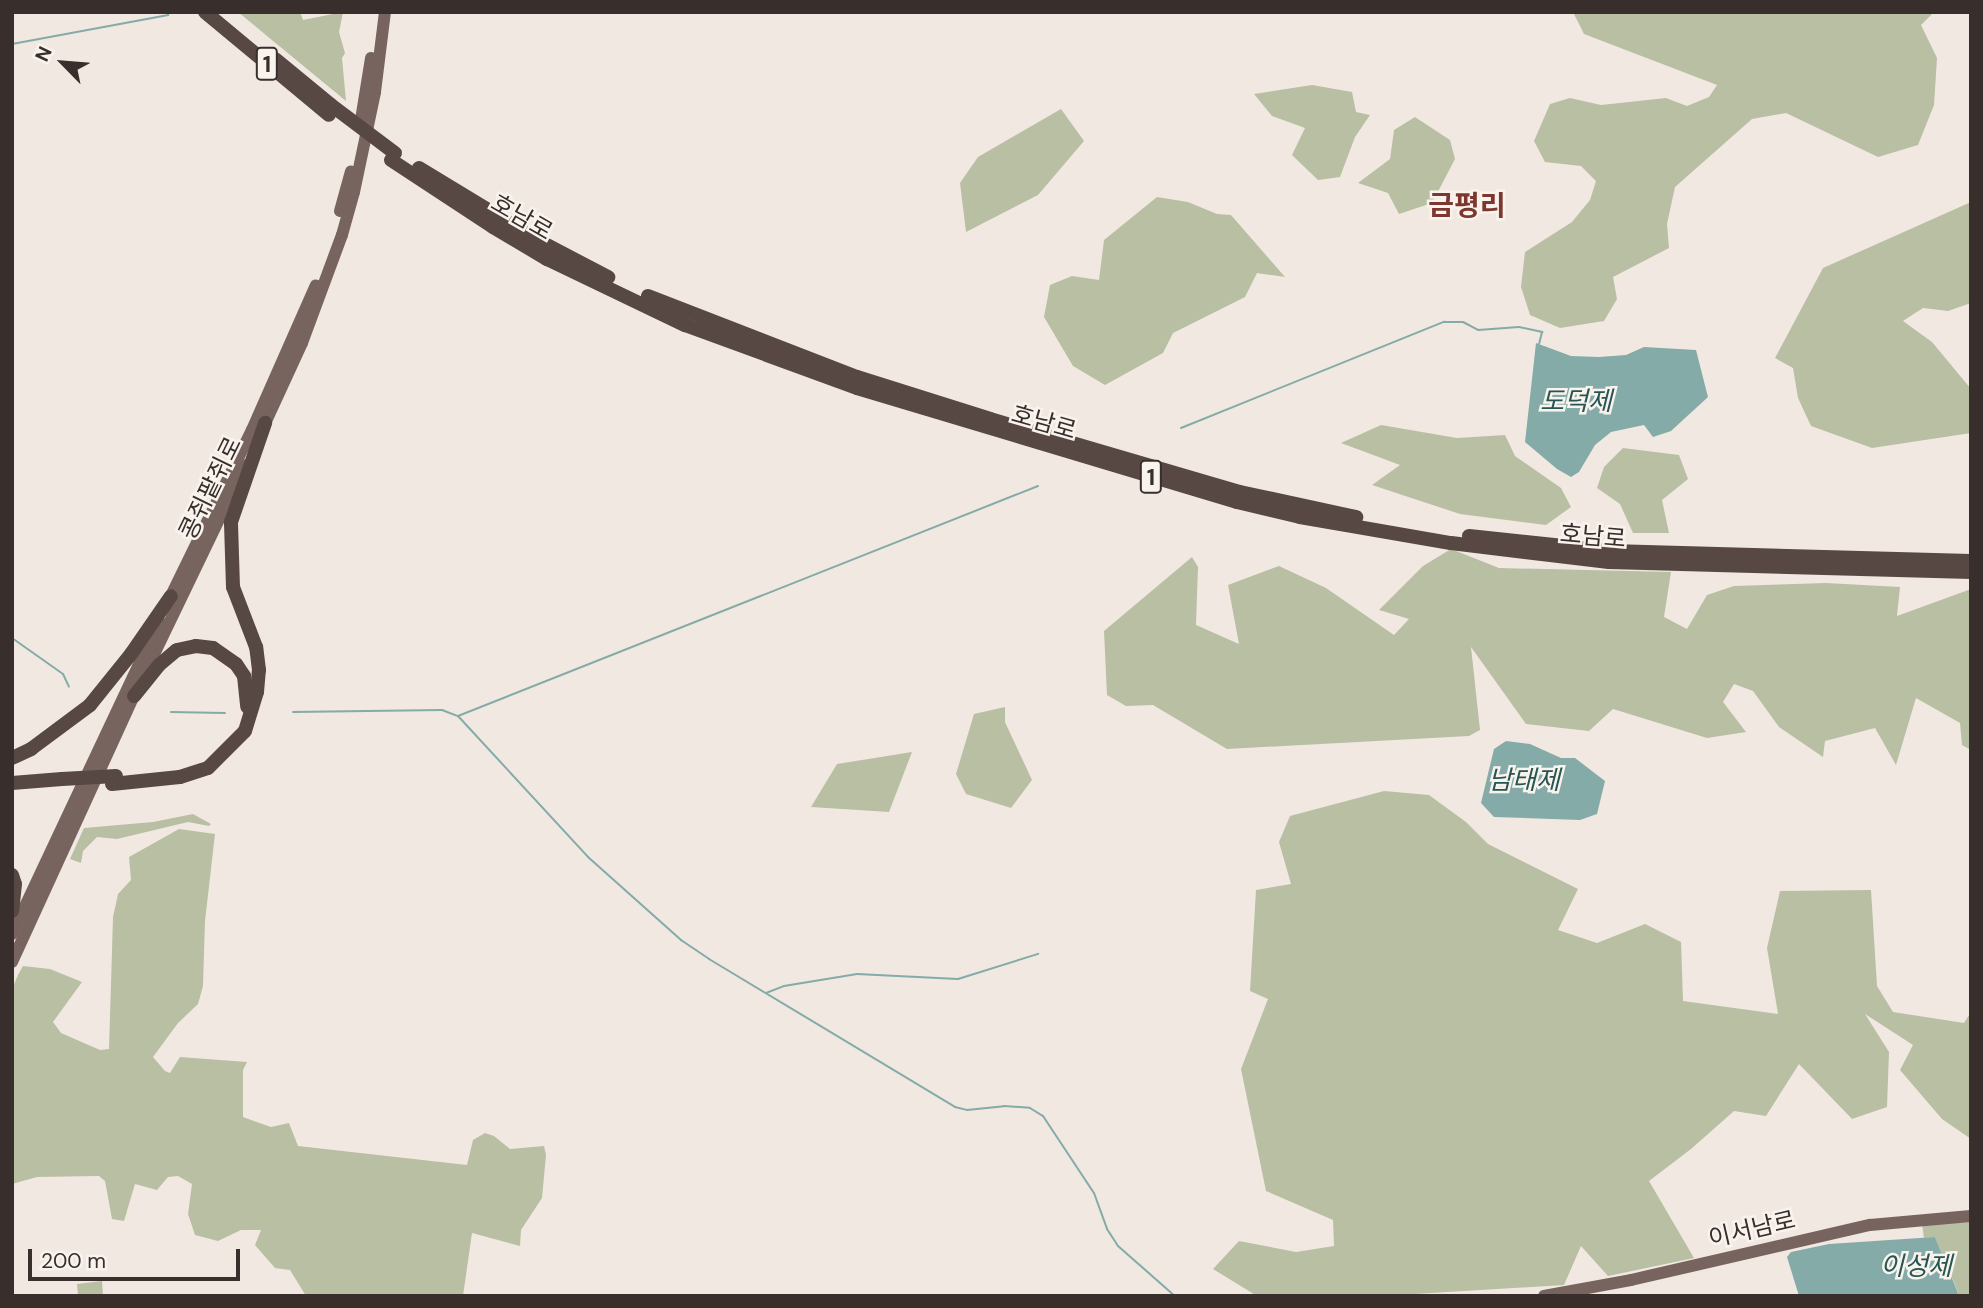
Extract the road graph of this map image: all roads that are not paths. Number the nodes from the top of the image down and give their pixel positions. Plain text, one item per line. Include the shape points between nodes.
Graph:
1 (205, 12) edge
2 (377, 12) edge
3 (385, 12) edge
4 (222, 14) edge
5 (330, 110) junction
6 (393, 156) junction
7 (265, 423) junction
8 (1971, 562) edge
9 (1721, 567) junction
10 (1971, 572) edge
11 (1831, 577) dead end
12 (1955, 580) dead end
13 (1971, 580) edge
14 (171, 596) junction
15 (134, 696) junction
16 (12, 758) edge
17 (114, 780) junction
18 (12, 783) edge
19 (61, 783) junction
20 (12, 790) edge
21 (14, 880) edge
22 (12, 911) edge
23 (12, 934) edge
24 (12, 962) edge
25 (1971, 1216) edge
26 (1544, 1296) edge

1 - 5 highway, 호남로 / 1
2 - 14 main road, 콩쥐팥쥐로 via 355,153 326,262 252,430
3 - 7 main road, 콩쥐팥쥐로 via 375,92 345,224 302,343
4 - 5 highway, 호남로 / 1
5 - 6 highway, 호남로 / 1
6 - 8 highway, 호남로 / 1 via 541,243 685,313 857,377 1240,492 1374,521 1551,545
6 - 9 highway, 호남로 / 1 via 493,227 685,325 857,388 976,425 1300,517 1513,552
7 - 15 main road, 콩쥐팥쥐로
7 - 17 highway via 231,522 233,587 256,647 259,670 245,731 208,768 180,778
9 - 10 highway, 호남로 / 1
9 - 11 highway via 1729,572
12 - 13 highway
14 - 16 highway via 90,705
14 - 23 main road, 콩쥐팥쥐로
15 - 17 highway via 177,650 196,646 213,648 231,659 244,676 248,693 242,721 226,743 204,759 184,768
15 - 24 main road, 콩쥐팥쥐로
17 - 19 highway, bridge
18 - 19 highway
19 - 20 highway
21 - 22 highway
25 - 26 main road, 이서남로 via 1870,1224

